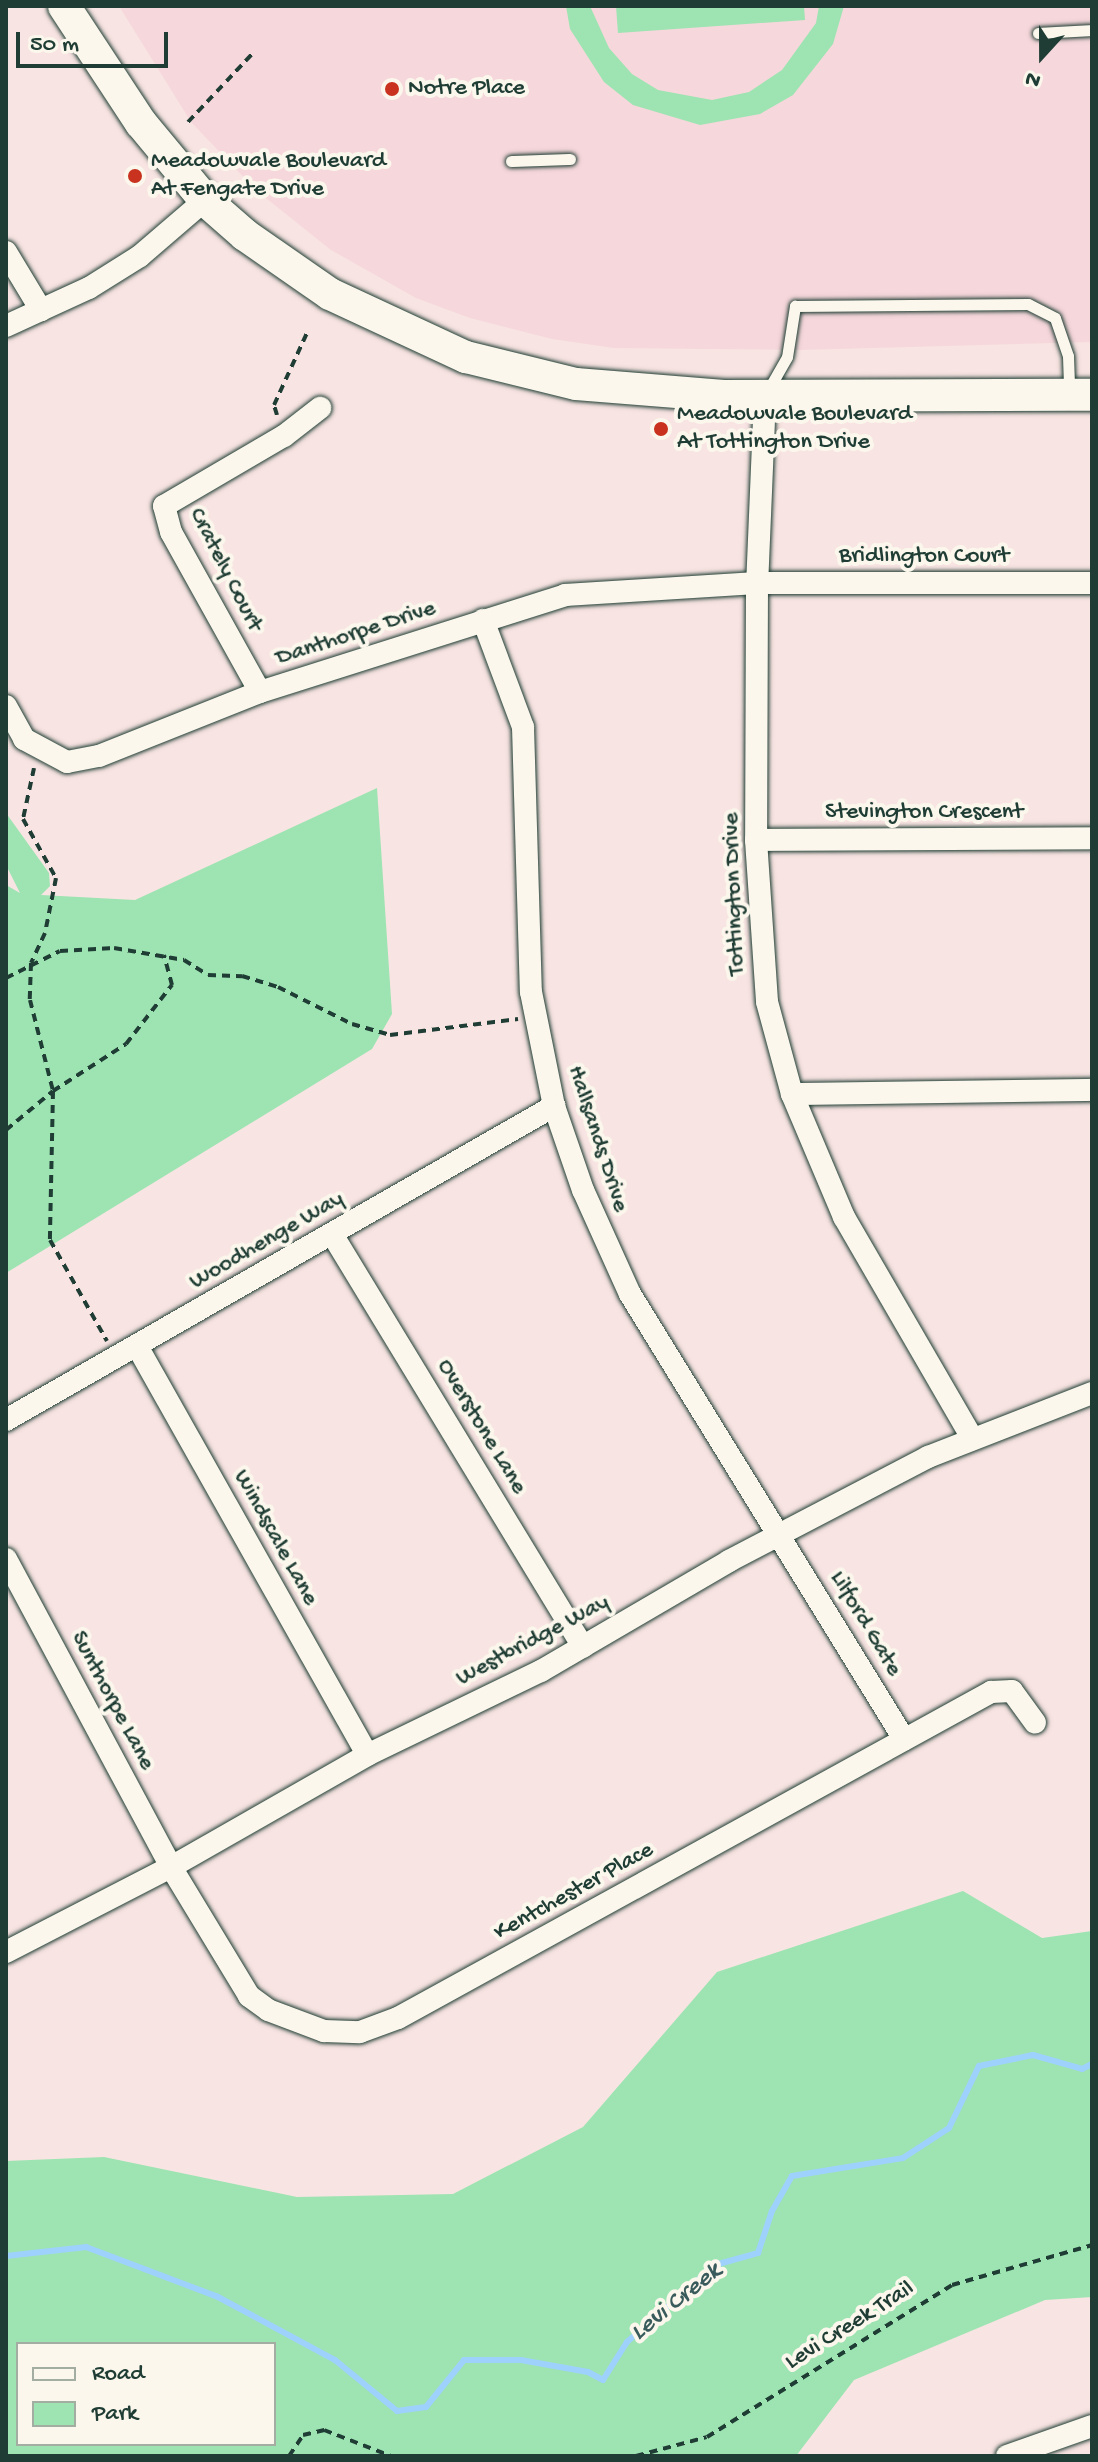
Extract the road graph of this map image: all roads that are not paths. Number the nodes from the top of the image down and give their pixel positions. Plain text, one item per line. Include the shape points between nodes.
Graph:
1 (64, 6) edge
2 (1092, 30) edge
3 (1038, 33) dead end
4 (570, 159) dead end
5 (511, 161) dead end
6 (205, 200) junction
7 (6, 252) edge
8 (41, 310) junction
9 (6, 326) edge
10 (1081, 395) edge
11 (765, 396) junction
12 (320, 408) dead end
13 (757, 583) junction
14 (1092, 583) edge
15 (483, 620) junction
16 (260, 692) junction
17 (6, 706) edge
18 (1092, 838) edge
19 (756, 840) junction
20 (1092, 1090) edge
21 (792, 1094) junction
22 (554, 1106) junction
23 (332, 1234) junction
24 (137, 1346) junction
25 (1092, 1393) edge
26 (6, 1420) edge
27 (972, 1438) junction
28 (782, 1536) junction
29 (6, 1559) edge
30 (583, 1647) junction
31 (1035, 1723) dead end
32 (904, 1739) junction
33 (367, 1755) junction
34 (171, 1867) junction
35 (6, 1952) edge
36 (1092, 2426) edge
37 (1007, 2456) edge

1 - 6 main road via 141,123
2 - 3 lane
4 - 5 lane
6 - 8 street via 140,256
6 - 11 main road via 330,294 466,357 576,384
7 - 8 street
8 - 9 street
10 - 11 main road
10 - 11 lane via 1055,318 1028,304 795,306 787,357
11 - 13 street, Tottington Drive
12 - 16 street, Crately Court via 284,436 164,506 171,532
13 - 14 street, Bridlington Court
13 - 15 street, Danthorpe Drive via 565,595
13 - 19 street, Tottington Drive
15 - 16 street, Danthorpe Drive
15 - 22 street, Hallsands Drive via 523,727 525,894 535,1017
16 - 17 street, Danthorpe Drive via 99,756 67,762 24,739
18 - 19 street, Stevington Crescent
19 - 21 street, Tottington Drive via 764,985
20 - 21 street
21 - 27 street, Tottington Drive via 844,1217
22 - 23 street, Woodhenge Way
22 - 28 street, Hallsands Drive via 583,1190 630,1294
23 - 24 street, Woodhenge Way
23 - 30 street, Overstone Lane
24 - 26 street, Woodhenge Way
24 - 33 street, Windscale Lane
25 - 27 street, Westbridge Way
27 - 28 street, Westbridge Way
28 - 30 street, Westbridge Way
28 - 32 street, Lilford Gate
29 - 34 street, Sunthorpe Lane
30 - 33 street, Westbridge Way
31 - 32 street, Kentchester Place via 1019,1697 999,1689
32 - 34 street, Kentchester Place via 398,2018 360,2032 324,2031 289,2020 249,1996
33 - 34 street, Westbridge Way
34 - 35 street, Westbridge Way
36 - 37 street

